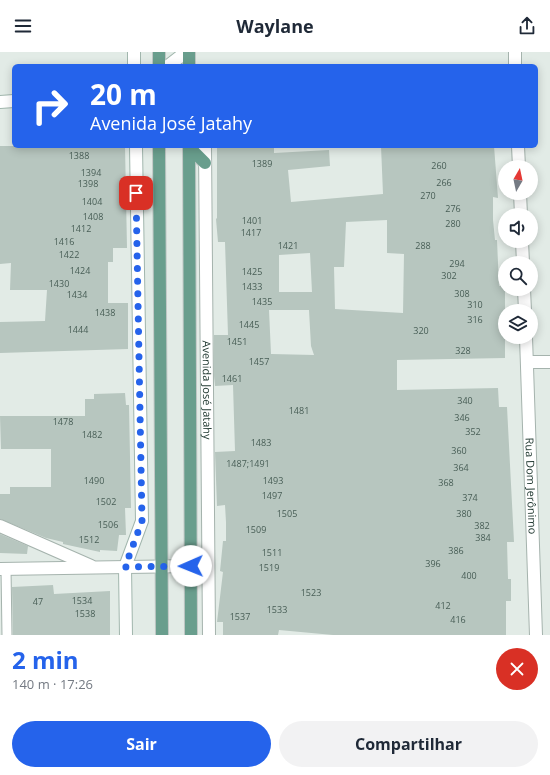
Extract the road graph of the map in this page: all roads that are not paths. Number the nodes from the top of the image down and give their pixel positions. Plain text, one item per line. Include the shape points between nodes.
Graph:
1 (134, 52) edge
2 (158, 52) edge
3 (187, 52) edge
4 (514, 52) edge
5 (134, 64) edge
6 (159, 64) edge
7 (171, 64) edge
8 (189, 64) edge
9 (515, 64) edge
10 (12, 101) edge
11 (0, 102) edge
12 (136, 148) edge
13 (159, 148) edge
14 (189, 148) edge
15 (191, 148) edge
16 (205, 148) edge
17 (518, 148) edge
18 (519, 160) edge
19 (205, 163) junction
20 (526, 344) edge
21 (527, 362) junction
22 (550, 362) edge
23 (0, 526) edge
24 (162, 566) junction
25 (191, 566) junction
26 (94, 567) junction
27 (125, 567) junction
28 (3, 569) edge
29 (7, 635) edge
30 (126, 635) edge
31 (162, 635) edge
32 (192, 635) edge
33 (208, 635) edge
34 (536, 635) edge

1 - 5 street
2 - 6 main road
3 - 7 street
3 - 8 main road
4 - 9 street
10 - 11 street
12 - 27 street via 142,521
13 - 24 main road
14 - 25 main road, Avenida José Jatahy
15 - 19 main road
16 - 19 street, Avenida José Jatahy
17 - 18 street
19 - 33 street, Avenida José Jatahy
20 - 21 street, Rua Dom Jerônimo
21 - 22 street
21 - 34 street, Rua Dom Jerônimo
23 - 26 street
24 - 25 street
24 - 27 street
24 - 31 main road
25 - 32 main road, Avenida José Jatahy
26 - 27 street
26 - 28 street
27 - 30 street
28 - 29 lane

